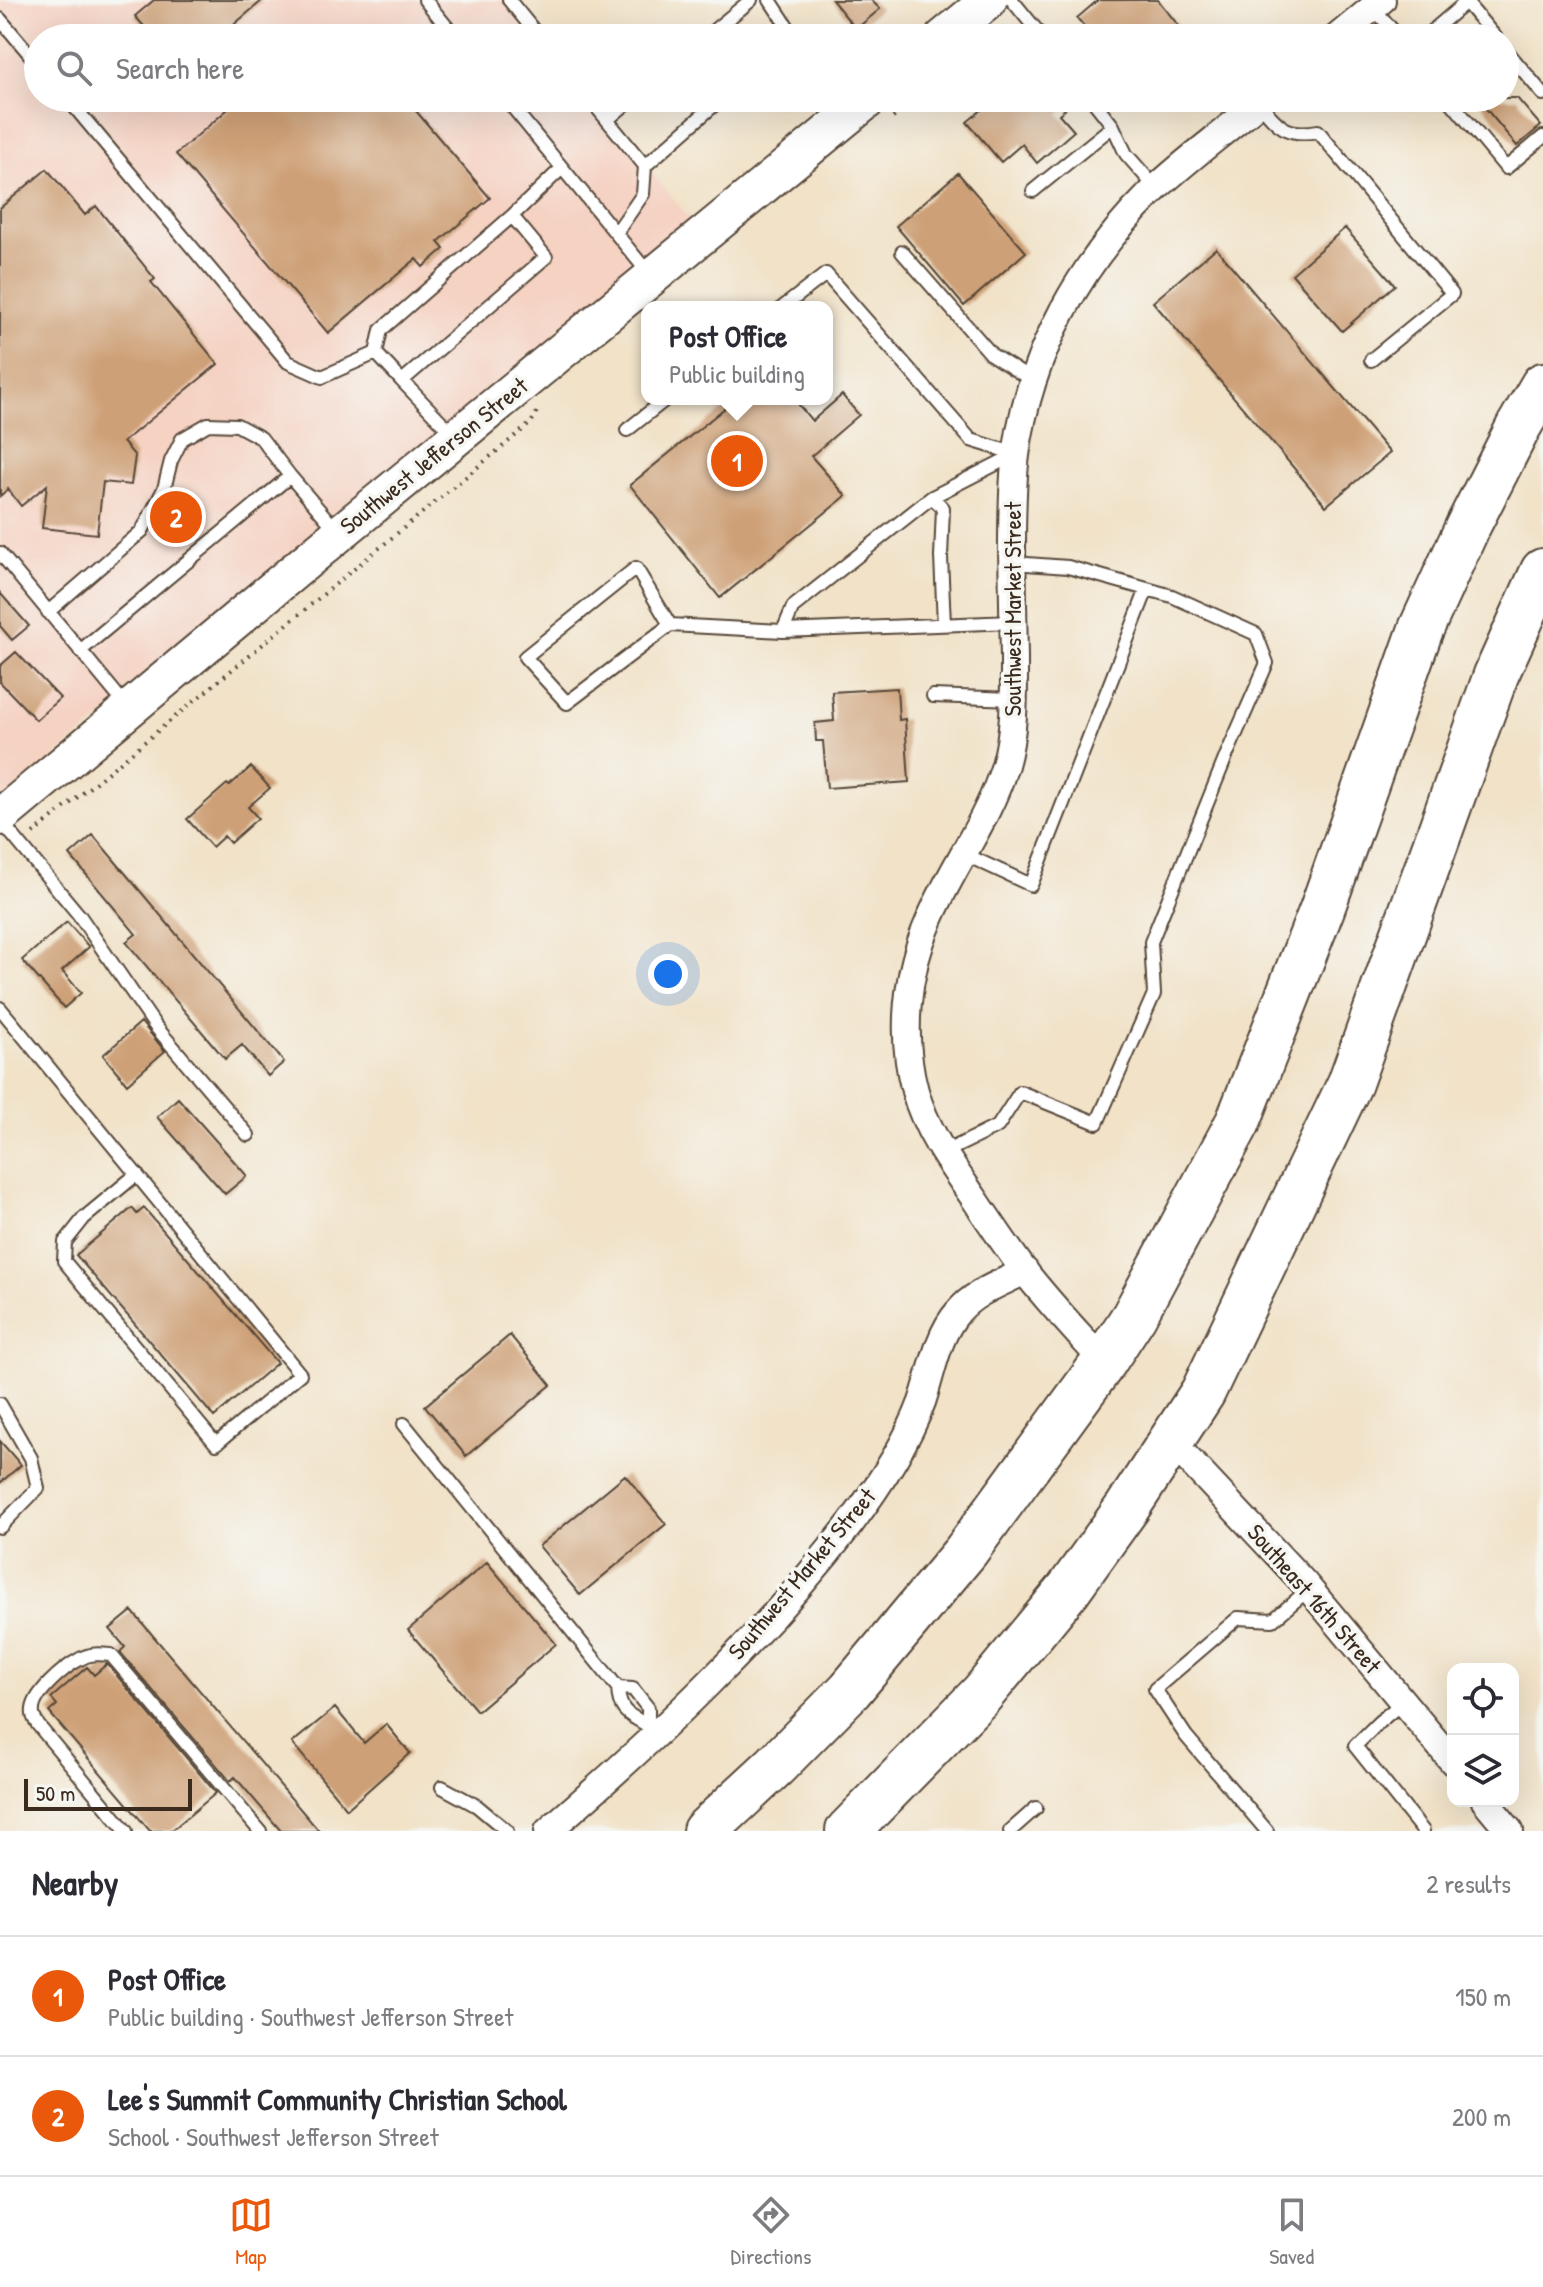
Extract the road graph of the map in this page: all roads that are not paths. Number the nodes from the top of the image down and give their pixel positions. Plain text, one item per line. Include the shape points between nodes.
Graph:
1 (425, 0) edge
2 (509, 0) edge
3 (751, 0) edge
4 (770, 0) edge
5 (989, 0) edge
6 (1012, 0) edge
7 (1465, 1) edge
8 (1378, 4) edge
9 (0, 19) edge
10 (445, 24) edge
11 (529, 24) edge
12 (722, 24) edge
13 (785, 24) edge
14 (960, 24) edge
15 (1032, 24) edge
16 (1353, 24) edge
17 (1390, 24) edge
18 (1440, 24) edge
19 (1484, 24) edge
20 (5, 34) edge
21 (24, 51) edge
22 (1519, 66) edge
23 (1543, 94) edge
24 (79, 112) edge
25 (516, 112) edge
26 (600, 112) edge
27 (616, 112) edge
28 (706, 112) edge
29 (846, 112) edge
30 (1102, 112) edge
31 (1248, 112) edge
32 (1270, 112) edge
33 (1460, 112) edge
34 (607, 120) junction
35 (1113, 126) junction
36 (1543, 137) edge
37 (645, 166) junction
38 (562, 168) junction
39 (1156, 188) junction
40 (1033, 191) dead end
41 (512, 216) junction
42 (616, 233) junction
43 (902, 252) dead end
44 (652, 277) junction
45 (791, 301) edge
46 (376, 353) junction
47 (1371, 360) dead end
48 (402, 381) junction
49 (1033, 381) junction
50 (1543, 385) edge
51 (658, 405) edge
52 (627, 430) dead end
53 (457, 438) junction
54 (1016, 454) junction
55 (290, 476) junction
56 (932, 497) junction
57 (340, 533) junction
58 (0, 553) edge
59 (1013, 563) junction
60 (1543, 571) edge
61 (1147, 589) junction
62 (48, 612) junction
63 (1013, 622) junction
64 (944, 624) junction
65 (670, 625) junction
66 (783, 631) junction
67 (80, 651) junction
68 (933, 696) dead end
69 (1014, 699) junction
70 (129, 709) junction
71 (9, 816) edge
72 (964, 854) junction
73 (0, 1008) edge
74 (248, 1135) dead end
75 (943, 1153) junction
76 (137, 1174) junction
77 (1025, 1271) junction
78 (1104, 1362) junction
79 (0, 1404) edge
80 (404, 1424) dead end
81 (1170, 1440) junction
82 (0, 1527) edge
83 (1309, 1589) junction
84 (618, 1688) junction
85 (1403, 1702) junction
86 (652, 1729) junction
87 (1447, 1755) edge
88 (442, 1787) dead end
89 (1490, 1807) edge
90 (1036, 1808) dead end
91 (1507, 1830) edge
92 (126, 1831) edge
93 (260, 1831) edge
94 (507, 1831) edge
95 (548, 1831) edge
96 (705, 1831) edge
97 (848, 1831) edge
98 (1010, 1831) edge
99 (1267, 1831) edge
100 (1423, 1831) edge

1 - 10 lane
2 - 11 lane
3 - 12 lane
4 - 13 lane
5 - 14 street
6 - 15 lane
7 - 18 lane
7 - 19 lane
8 - 16 street
8 - 17 lane
9 - 20 lane
20 - 21 lane
22 - 23 lane
24 - 46 lane via 288,362 322,377
25 - 38 lane
26 - 34 lane
27 - 34 lane
28 - 37 lane
29 - 44 street, Southwest Jefferson Street
30 - 35 lane
31 - 39 street, Southwest Market Street
32 - 47 lane via 1279,127 1301,134 1318,131 1452,294
33 - 36 lane via 1506,168
34 - 37 lane
35 - 39 lane via 1126,154
35 - 40 lane
37 - 42 lane via 643,194
38 - 41 lane
38 - 42 lane
39 - 49 street, Southwest Market Street via 1096,255 1074,289
41 - 46 lane via 381,330
41 - 48 lane via 546,257
42 - 44 lane
43 - 49 lane via 992,355
44 - 53 street, Southwest Jefferson Street
45 - 54 lane via 826,274 971,440
46 - 48 lane
48 - 53 lane
49 - 54 street, Southwest Market Street
50 - 78 highway via 1468,526 1421,629 1322,909 1238,1122
51 - 52 lane
53 - 57 street, Southwest Jefferson Street
54 - 56 lane
54 - 59 street, Southwest Market Street
55 - 57 lane
55 - 62 lane via 261,438 237,425 208,424 182,439 142,531
55 - 67 lane
56 - 64 lane via 943,508
56 - 66 lane via 793,607
57 - 70 street, Southwest Jefferson Street
58 - 62 lane
59 - 61 lane via 1068,567
59 - 63 street, Southwest Market Street
60 - 81 highway via 1496,675 1350,1083 1203,1392
61 - 72 lane via 1031,885
61 - 75 lane via 1256,634 1267,663 1151,942 1154,994 1097,1123 1020,1092 998,1126
62 - 67 lane
63 - 64 lane
63 - 69 street, Southwest Market Street
64 - 66 lane
65 - 65 lane via 567,703 525,657 636,568
65 - 66 lane
67 - 70 lane
68 - 69 lane
69 - 72 street, Southwest Market Street via 1006,762
70 - 71 street, Southwest Jefferson Street
71 - 74 lane via 156,1027
72 - 75 street, Southwest Market Street via 917,952 907,1025 915,1092
73 - 76 lane
75 - 77 street, Southwest Market Street
76 - 76 lane via 300,1374 216,1444 64,1261 65,1242 84,1218
77 - 78 street
77 - 86 street, Southwest Market Street via 957,1312 903,1442 852,1521 726,1667
78 - 96 highway via 966,1551 850,1690
79 - 82 lane via 31,1458 38,1488
80 - 84 lane
81 - 83 street, Southeast 16th Street
81 - 97 highway via 1049,1613 982,1694
83 - 85 street, Southeast 16th Street
83 - 99 lane via 1273,1620 1238,1618 1155,1689 1186,1736
84 - 86 lane via 618,1701 631,1718
84 - 86 lane via 633,1689 648,1708
85 - 87 street, Southeast 16th Street
85 - 100 lane via 1355,1746
86 - 95 street, Southwest Market Street
88 - 94 lane
89 - 91 street
90 - 98 lane
92 - 93 lane via 32,1713 40,1691 81,1658 97,1654 111,1655

